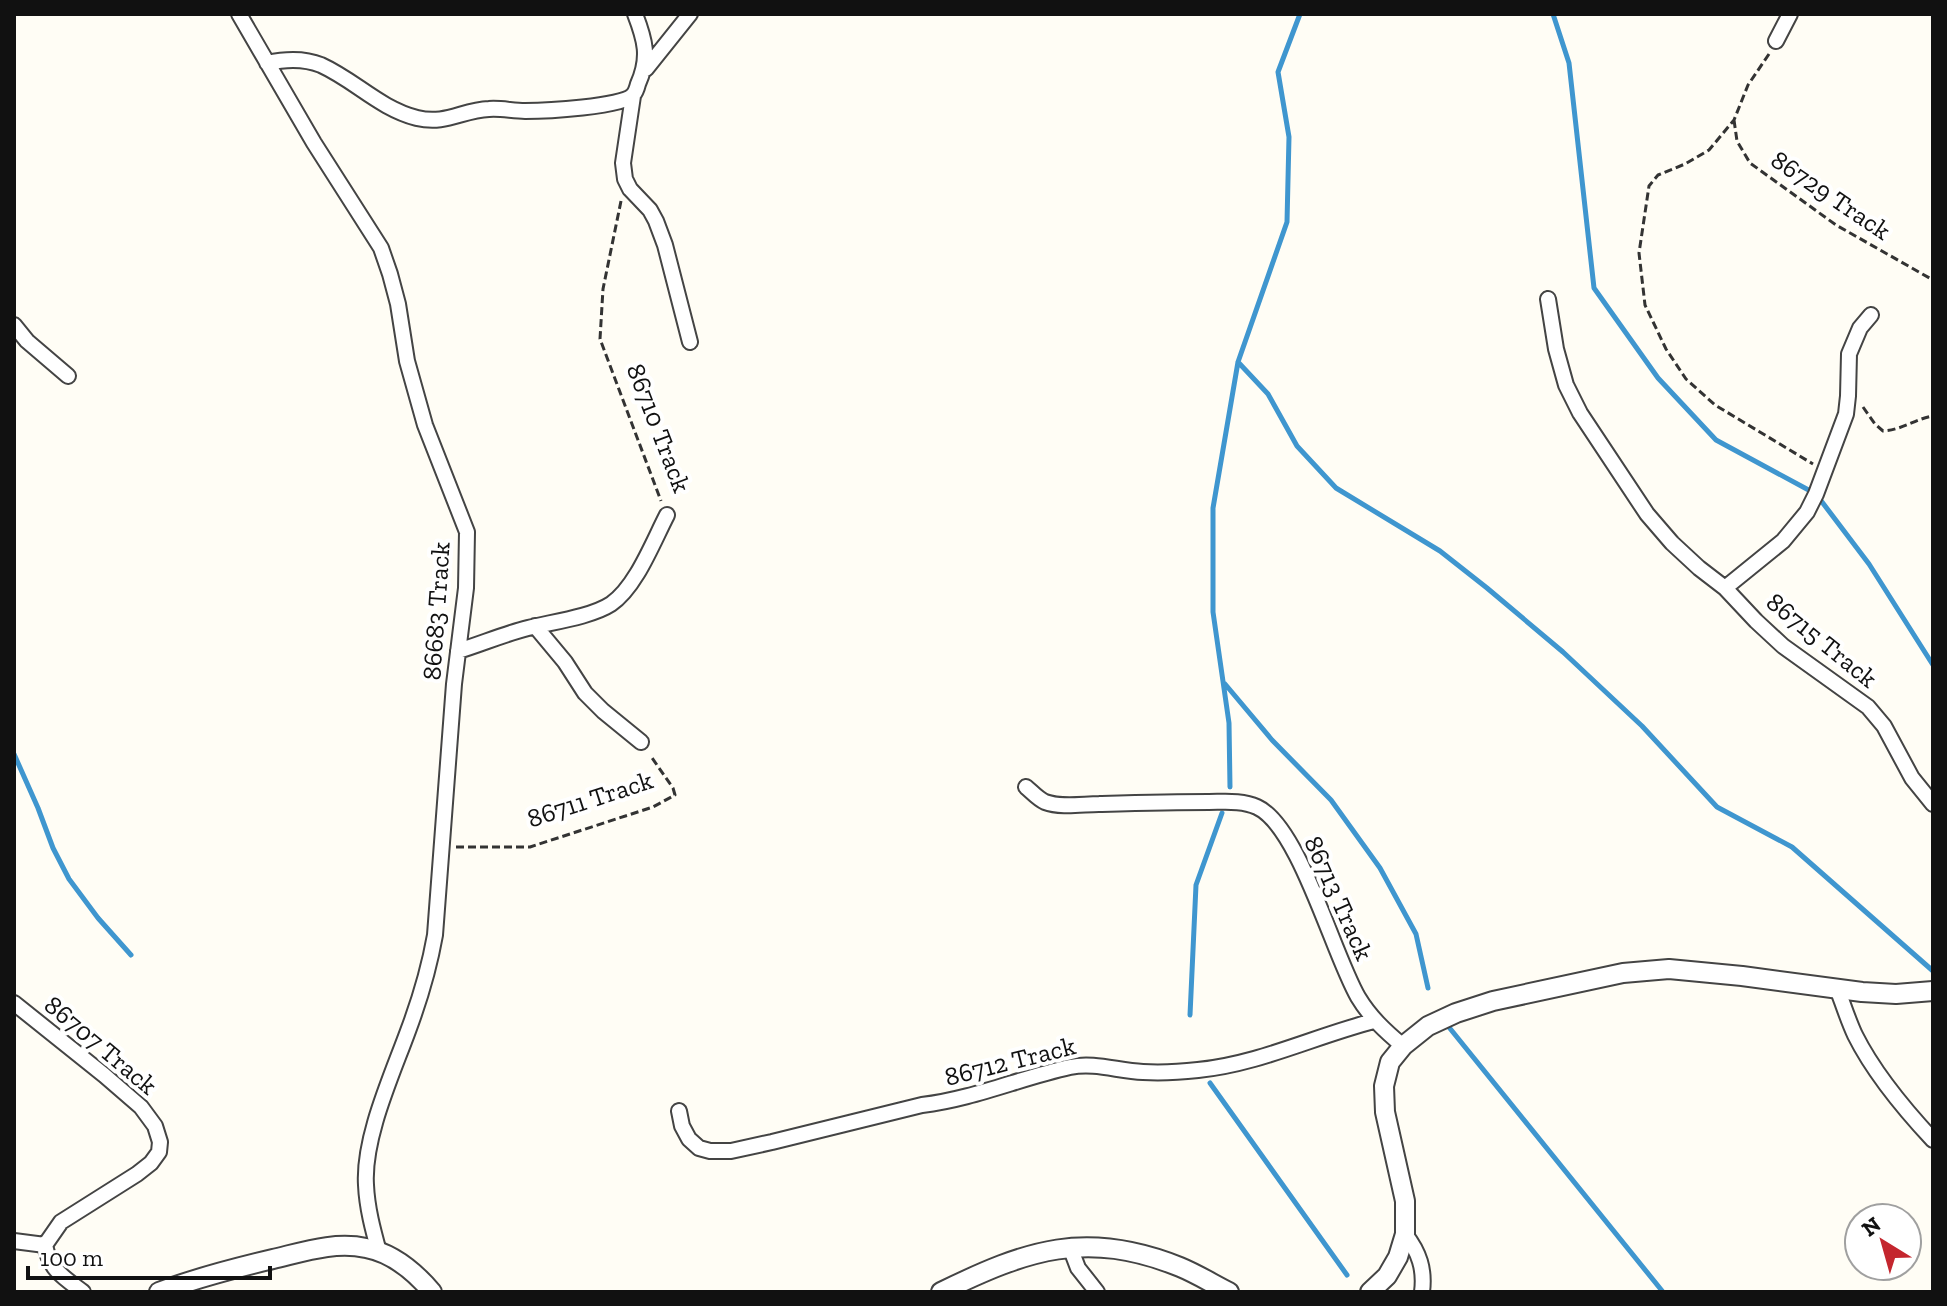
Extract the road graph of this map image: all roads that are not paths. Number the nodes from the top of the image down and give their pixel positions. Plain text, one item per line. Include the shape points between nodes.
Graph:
1 (239, 14) edge
2 (635, 14) edge
3 (690, 14) edge
4 (1790, 14) edge
5 (1776, 41) road end
6 (267, 63) junction
7 (643, 73) junction
8 (633, 96) junction
9 (1548, 299) dead end
10 (1871, 315) dead end
11 (14, 325) edge
12 (690, 342) dead end
13 (68, 376) dead end
14 (667, 515) road end
15 (1725, 588) junction
16 (535, 626) junction
17 (458, 651) junction
18 (641, 742) road end
19 (1026, 787) dead end
20 (1933, 804) edge
21 (1837, 988) junction
22 (1933, 991) edge
23 (14, 1003) edge
24 (1374, 1021) junction
25 (1403, 1046) junction
26 (679, 1111) dead end
27 (1933, 1140) edge
28 (1405, 1234) junction
29 (14, 1241) edge
30 (45, 1245) junction
31 (1070, 1247) junction
32 (379, 1252) junction
33 (83, 1292) edge
34 (159, 1292) edge
35 (432, 1292) edge
36 (941, 1292) edge
37 (1097, 1292) edge
38 (1229, 1292) edge
39 (1370, 1292) edge
40 (1422, 1292) edge

1 - 6 street, 86683 Track
2 - 7 street via 646,54
3 - 7 street
4 - 5 street
6 - 8 street via 284,59 322,66 391,109 434,121 485,109 551,110
6 - 17 street, 86683 Track via 381,248 390,274 425,425 467,532
7 - 8 street
8 - 12 street via 625,179 656,221
9 - 15 street via 1559,361 1580,413 1647,514
10 - 15 street, 86715 Track via 1849,354 1846,414 1816,494 1796,527
11 - 13 street
14 - 16 street, 86710 Track via 635,575 612,603
15 - 20 street, 86715 Track via 1783,646 1868,707
16 - 17 street, 86710 Track
16 - 18 street, 86711 Track via 585,693
17 - 32 street, 86683 Track via 435,935 420,999 388,1082 367,1160 365,1184
19 - 24 street, 86713 Track via 1044,801 1066,805 1241,802 1258,807 1284,835 1303,868 1347,977
21 - 22 street via 1896,994
21 - 25 street via 1669,969 1623,973 1456,1013
21 - 27 street via 1867,1055
23 - 30 street, 86707 Track via 141,1107 160,1142 151,1163 61,1222
24 - 25 street, 86713 Track
24 - 26 street, 86712 Track via 1237,1065 1144,1072 1073,1067 731,1151 699,1148 689,1139
25 - 28 street via 1390,1062 1384,1086 1405,1201
28 - 39 street via 1387,1276
28 - 40 street via 1421,1262
29 - 30 street
30 - 33 street via 59,1274
31 - 36 street via 1029,1254
31 - 37 street
31 - 38 street via 1154,1257
32 - 34 street via 329,1246
32 - 35 street via 401,1263

